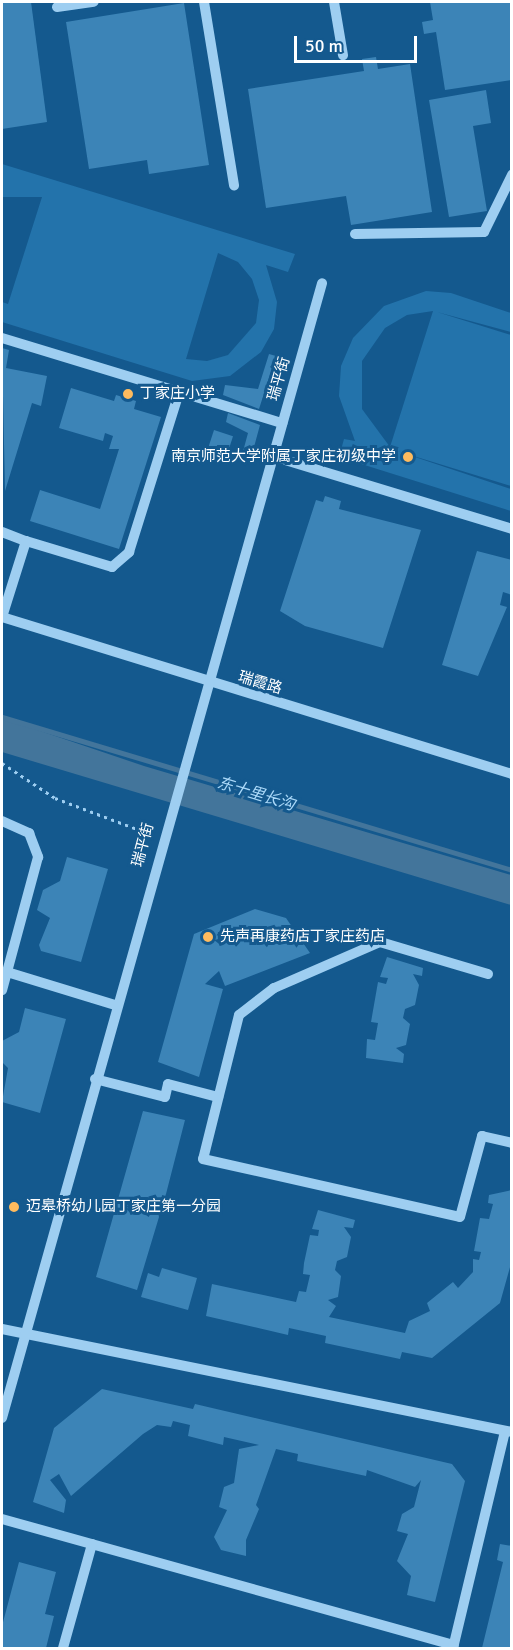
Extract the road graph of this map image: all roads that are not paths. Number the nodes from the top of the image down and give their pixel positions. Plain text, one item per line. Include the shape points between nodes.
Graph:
1 (94, 2) edge
2 (204, 2) edge
3 (334, 2) edge
4 (57, 8) dead end
5 (343, 55) dead end
6 (512, 175) edge
7 (234, 186) dead end
8 (355, 234) dead end
9 (322, 283) dead end
10 (2, 338) edge
11 (178, 392) junction
12 (282, 423) junction
13 (272, 456) junction
14 (512, 529) edge
15 (2, 532) edge
16 (26, 541) junction
17 (2, 617) edge
18 (207, 683) junction
19 (512, 774) edge
20 (2, 821) edge
21 (7, 972) junction
22 (488, 974) dead end
23 (2, 990) edge
24 (115, 1005) junction
25 (95, 1078) junction
26 (218, 1097) junction
27 (512, 1143) edge
28 (2, 1329) edge
29 (24, 1334) junction
30 (2, 1418) edge
31 (508, 1431) edge
32 (2, 1519) edge
33 (92, 1544) junction
34 (453, 1647) edge
35 (63, 1648) edge

1 - 4 street
2 - 7 street
3 - 5 street
6 - 8 street via 484,232
9 - 12 street, 瑞平街
10 - 11 street
11 - 12 street
11 - 16 street via 129,552 112,567
12 - 13 street, 瑞平街
13 - 14 street
13 - 18 street, 瑞平街
15 - 16 street
16 - 17 street
17 - 18 street, 瑞霞路
18 - 19 street, 瑞霞路
18 - 24 street, 瑞平街
20 - 21 street via 29,834 38,857
21 - 23 street
21 - 24 street
22 - 26 street via 380,942 274,988 239,1015
24 - 25 street, 瑞平街
25 - 26 street via 165,1096 168,1084
25 - 29 street, 瑞平街
26 - 27 street via 203,1159 460,1217 482,1136
28 - 29 street
29 - 30 street, 瑞平街
29 - 31 street
31 - 34 street
32 - 33 street
33 - 34 street
33 - 35 street

